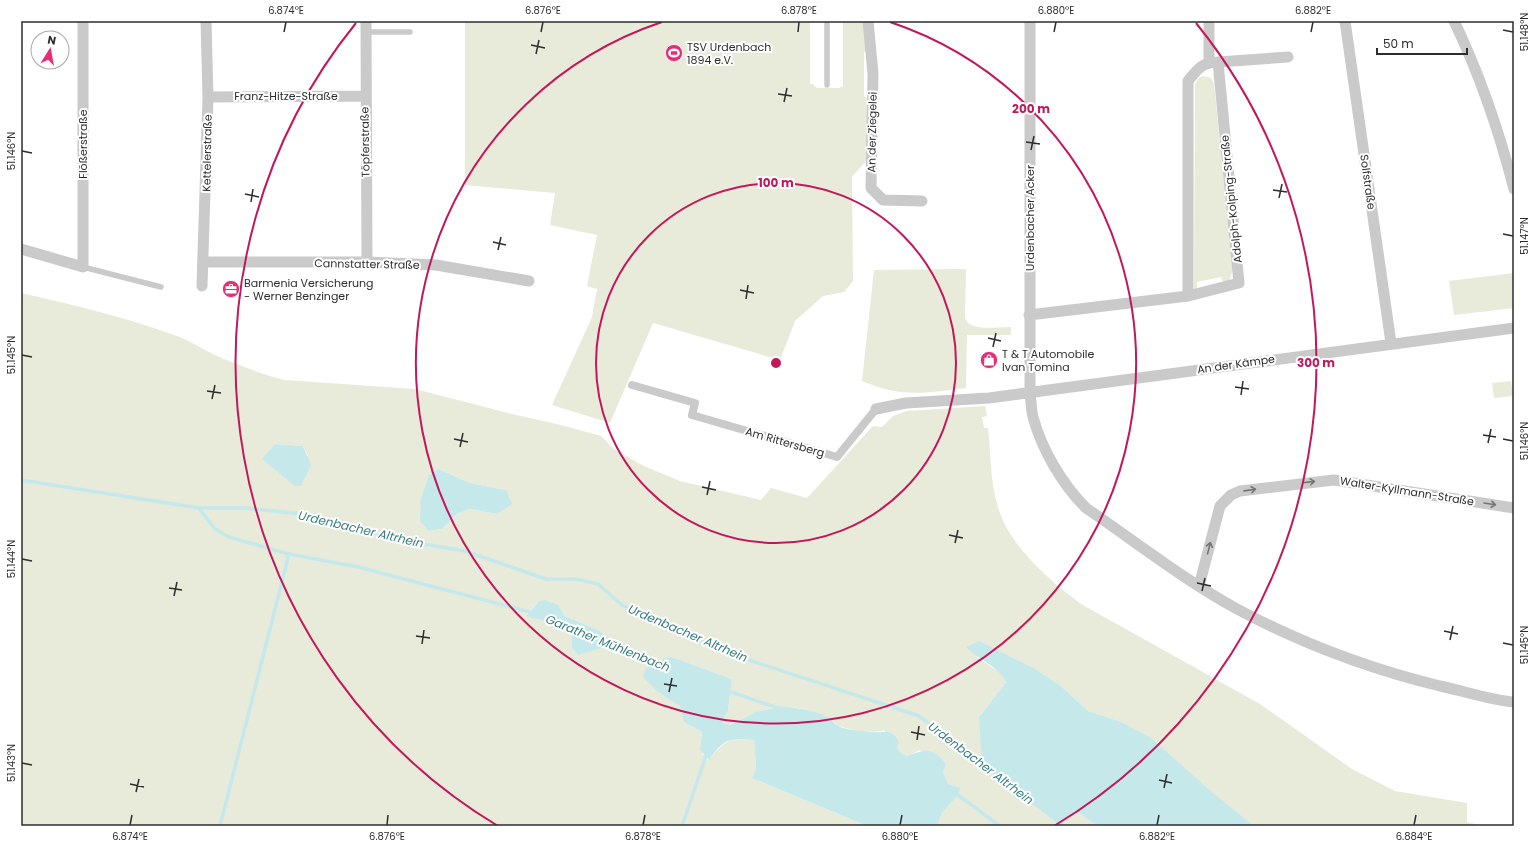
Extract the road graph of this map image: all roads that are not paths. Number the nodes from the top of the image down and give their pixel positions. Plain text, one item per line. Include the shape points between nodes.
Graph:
1 (83, 21) edge
2 (206, 21) edge
3 (828, 21) edge
4 (868, 21) edge
5 (1030, 21) edge
6 (1345, 21) edge
7 (1454, 21) edge
8 (1209, 24) dead end
9 (366, 27) edge
10 (410, 32) dead end
11 (1288, 58) dead end
12 (1213, 62) junction
13 (827, 85) dead end
14 (365, 96) junction
15 (208, 97) junction
16 (1514, 189) edge
17 (922, 201) dead end
18 (21, 249) edge
19 (204, 262) junction
20 (367, 262) junction
21 (83, 267) junction
22 (529, 281) dead end
23 (202, 286) dead end
24 (161, 287) dead end
25 (1188, 296) junction
26 (1029, 316) junction
27 (1514, 328) edge
28 (1391, 343) junction
29 (632, 385) dead end
30 (1030, 392) junction
31 (876, 410) joint
32 (1514, 508) edge
33 (1199, 586) junction
34 (1514, 702) edge

1 - 21 street, Flößerstraße
2 - 15 street, Kettelerstraße
3 - 13 lane
4 - 17 street, An der Ziegelei via 873,74 871,188 883,200
5 - 26 street, Urdenbacher Acker
6 - 28 street, Solfstraße
7 - 16 street via 1479,78
8 - 12 street, Adolph-Kolping-Straße
9 - 10 lane
9 - 14 street, Töpferstraße
11 - 12 street
12 - 25 street via 1199,67 1188,81
12 - 25 street, Adolph-Kolping-Straße via 1239,283
14 - 15 street, Franz-Hitze-Straße
14 - 20 street, Töpferstraße
15 - 19 street, Kettelerstraße
18 - 21 street
19 - 20 street, Cannstatter Straße
19 - 23 street, Kettelerstraße
20 - 22 street, Cannstatter Straße via 436,265
21 - 24 lane
25 - 26 street, Adolph-Kolping-Straße
26 - 30 street, Urdenbacher Acker
27 - 28 street, An der Kämpe
28 - 30 street, An der Kämpe
29 - 31 street, Am Rittersberg via 695,403 692,415 837,457
30 - 31 street, Am Rittersberg via 989,398 906,402
30 - 33 street, Urdenbacher Acker via 1033,417 1052,463 1071,493 1086,508
33 -> 32 street, Walter-Kyllmann-Straße via 1220,506 1231,495 1240,491 1334,480
33 - 34 street, Urdenbacher Acker via 1237,609 1303,641 1400,676

